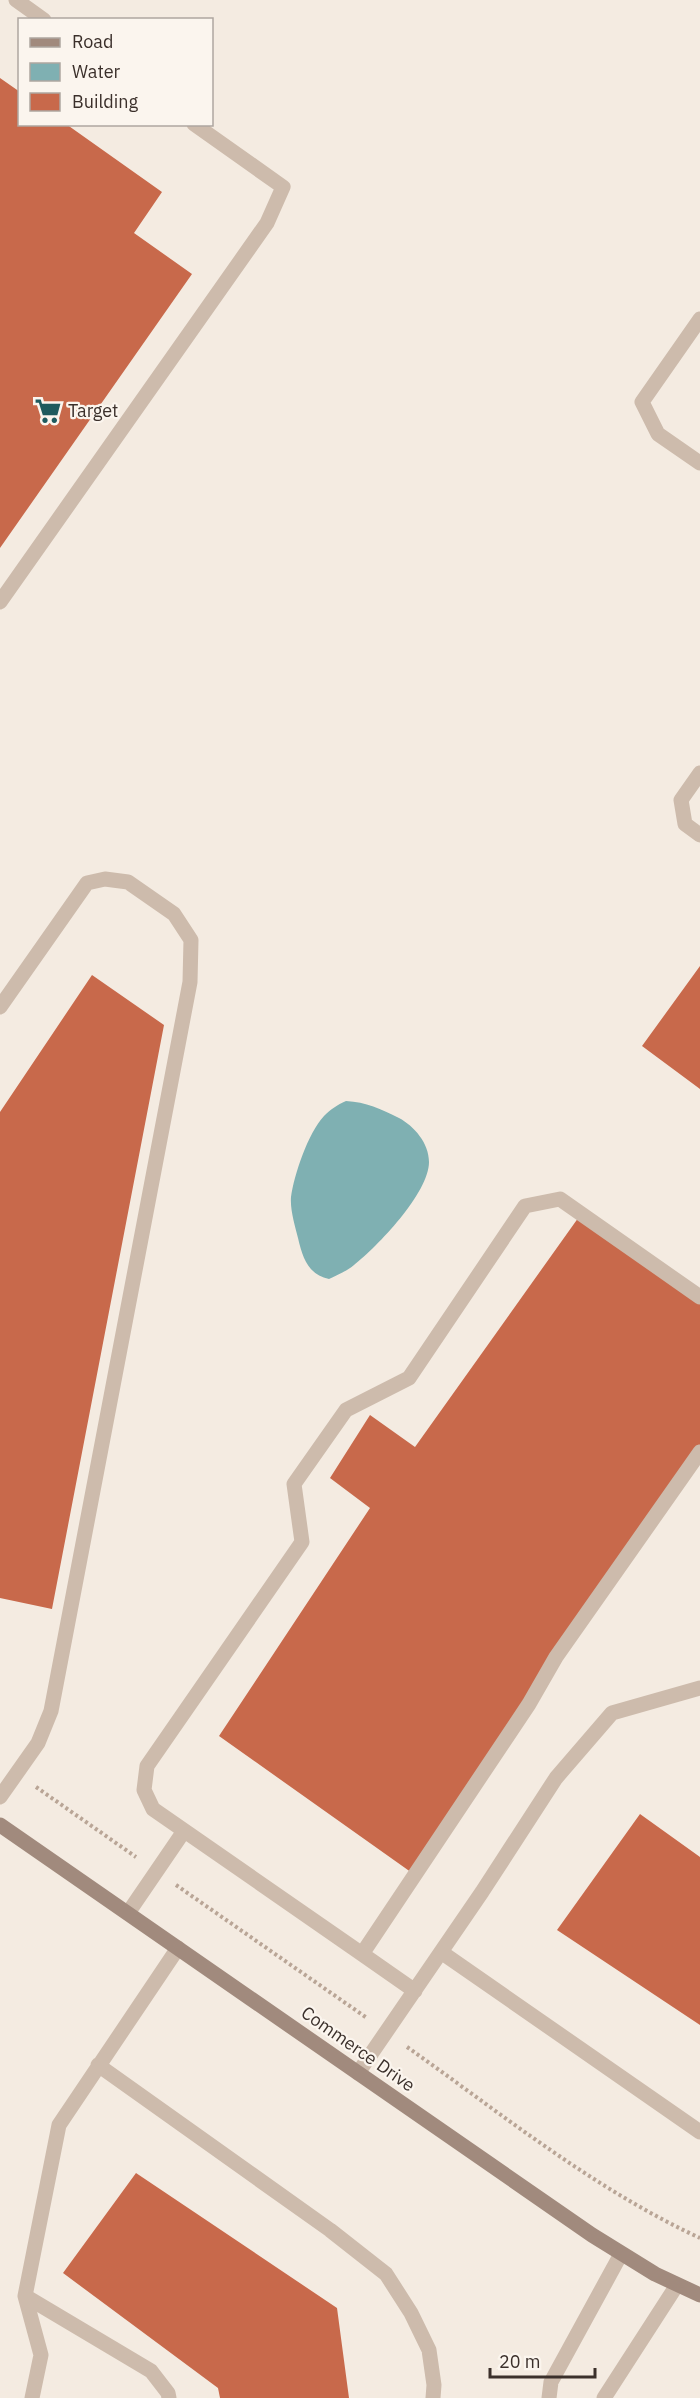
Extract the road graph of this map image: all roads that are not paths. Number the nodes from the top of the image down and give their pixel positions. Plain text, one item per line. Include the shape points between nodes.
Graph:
1 (16, 0) edge
2 (41, 18) edge
3 (197, 126) edge
4 (700, 319) edge
5 (700, 463) edge
6 (0, 602) edge
7 (700, 773) edge
8 (700, 835) edge
9 (0, 1007) edge
10 (700, 1297) edge
11 (700, 1452) edge
12 (700, 1688) edge
13 (0, 1797) edge
14 (0, 1825) edge
15 (184, 1831) junction
16 (128, 1913) junction
17 (178, 1948) junction
18 (441, 1952) junction
19 (362, 1954) junction
20 (415, 1991) junction
21 (98, 2065) junction
22 (358, 2073) junction
23 (700, 2132) edge
24 (621, 2254) junction
25 (677, 2285) junction
26 (700, 2295) edge
27 (25, 2296) junction
28 (32, 2398) edge
29 (169, 2398) edge
30 (433, 2398) edge
31 (549, 2398) edge
32 (604, 2398) edge

1 - 2 lane
3 - 6 lane via 283,187 267,223
4 - 5 lane via 642,402 658,434
7 - 8 lane via 681,800 685,824
9 - 13 lane via 87,884 105,879 128,882 174,914 191,940 190,982 51,1711 38,1743
10 - 15 lane via 560,1199 525,1206 409,1378 346,1410 294,1484 302,1542 147,1766 144,1790 153,1809
11 - 19 lane via 556,1657 529,1704
12 - 18 lane via 612,1713 556,1778
14 - 16 street, Commerce Drive
15 - 16 lane
15 - 19 lane
16 - 17 street, Commerce Drive
17 - 21 lane
17 - 22 street, Commerce Drive
18 - 20 lane
18 - 23 lane
19 - 20 lane
20 - 22 lane
21 - 27 lane via 59,2125
21 - 30 lane via 386,2274 429,2350
22 - 24 street, Commerce Drive
24 - 25 street, Commerce Drive
24 - 31 lane via 551,2382
25 - 26 street, Commerce Drive
25 - 32 lane
27 - 28 lane via 41,2355
27 - 29 lane via 151,2372

